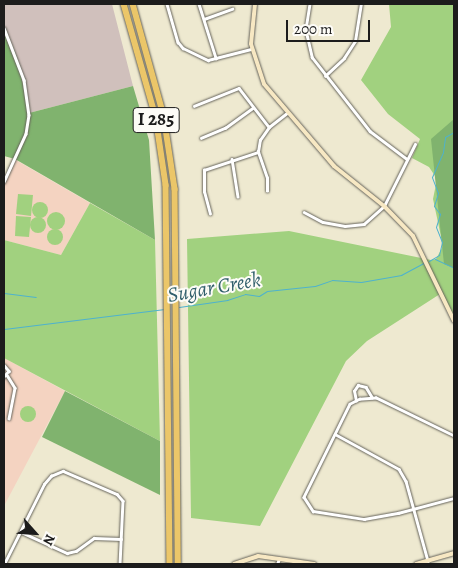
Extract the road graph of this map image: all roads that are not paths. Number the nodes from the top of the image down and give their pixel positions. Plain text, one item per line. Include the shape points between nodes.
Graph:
1 (123, 4) edge
2 (133, 4) edge
3 (167, 4) edge
4 (199, 4) edge
5 (255, 4) edge
6 (310, 4) edge
7 (361, 4) edge
8 (232, 9) dead end
9 (204, 20) junction
10 (4, 28) edge
11 (251, 49) junction
12 (216, 58) junction
13 (324, 76) junction
14 (194, 106) dead end
15 (253, 108) junction
16 (287, 113) junction
17 (269, 127) junction
18 (201, 138) dead end
19 (414, 144) dead end
20 (258, 152) junction
21 (232, 159) junction
22 (407, 159) junction
23 (4, 182) edge
24 (267, 191) dead end
25 (238, 197) dead end
26 (384, 206) junction
27 (304, 212) dead end
28 (210, 214) dead end
29 (454, 321) edge
30 (4, 365) edge
31 (5, 376) edge
32 (372, 397) junction
33 (356, 401) junction
34 (9, 418) dead end
35 (335, 434) junction
36 (454, 436) edge
37 (454, 498) edge
38 (415, 509) junction
39 (20, 532) junction
40 (121, 539) junction
41 (454, 553) edge
42 (279, 559) junction
43 (428, 561) junction
44 (4, 564) edge
45 (120, 564) edge
46 (170, 564) edge
47 (178, 564) edge
48 (234, 564) edge
49 (277, 564) edge
50 (314, 564) edge
51 (416, 564) edge

1 - 46 highway, I 285 via 161,145 168,239
2 - 47 highway, I 285 via 167,130 175,189
3 - 12 street via 179,44 208,60
4 - 9 street
5 - 11 street via 250,27
6 - 13 street via 306,22 308,45
7 - 13 street via 358,32 351,50
8 - 9 street
9 - 12 street
10 - 23 street via 24,80 29,114 26,134
11 - 12 street
11 - 16 street via 264,84
13 - 22 street via 370,131
14 - 15 street via 239,88
15 - 17 street
15 - 18 street via 225,128
16 - 17 street
16 - 26 street via 334,166
17 - 20 street via 260,140
19 - 22 street
20 - 21 street
20 - 24 street via 267,178
21 - 25 street
21 - 28 street via 202,173
22 - 26 street
26 - 27 street via 364,224 345,226 320,221
26 - 29 street via 414,236
30 - 31 street via 8,369
31 - 34 street via 15,388
32 - 33 street
32 - 33 street via 366,387 358,385 354,391
32 - 36 street
33 - 35 street via 350,404
35 - 38 street via 399,469
35 - 38 street via 304,497 313,511 364,519
37 - 38 street
38 - 43 street
39 - 40 street via 66,553 76,551 94,538
39 - 40 street via 47,480 62,471 73,473 120,497 123,505
39 - 44 street
40 - 45 street
41 - 43 street
42 - 48 street via 258,556
42 - 49 street
42 - 50 street
43 - 51 street

